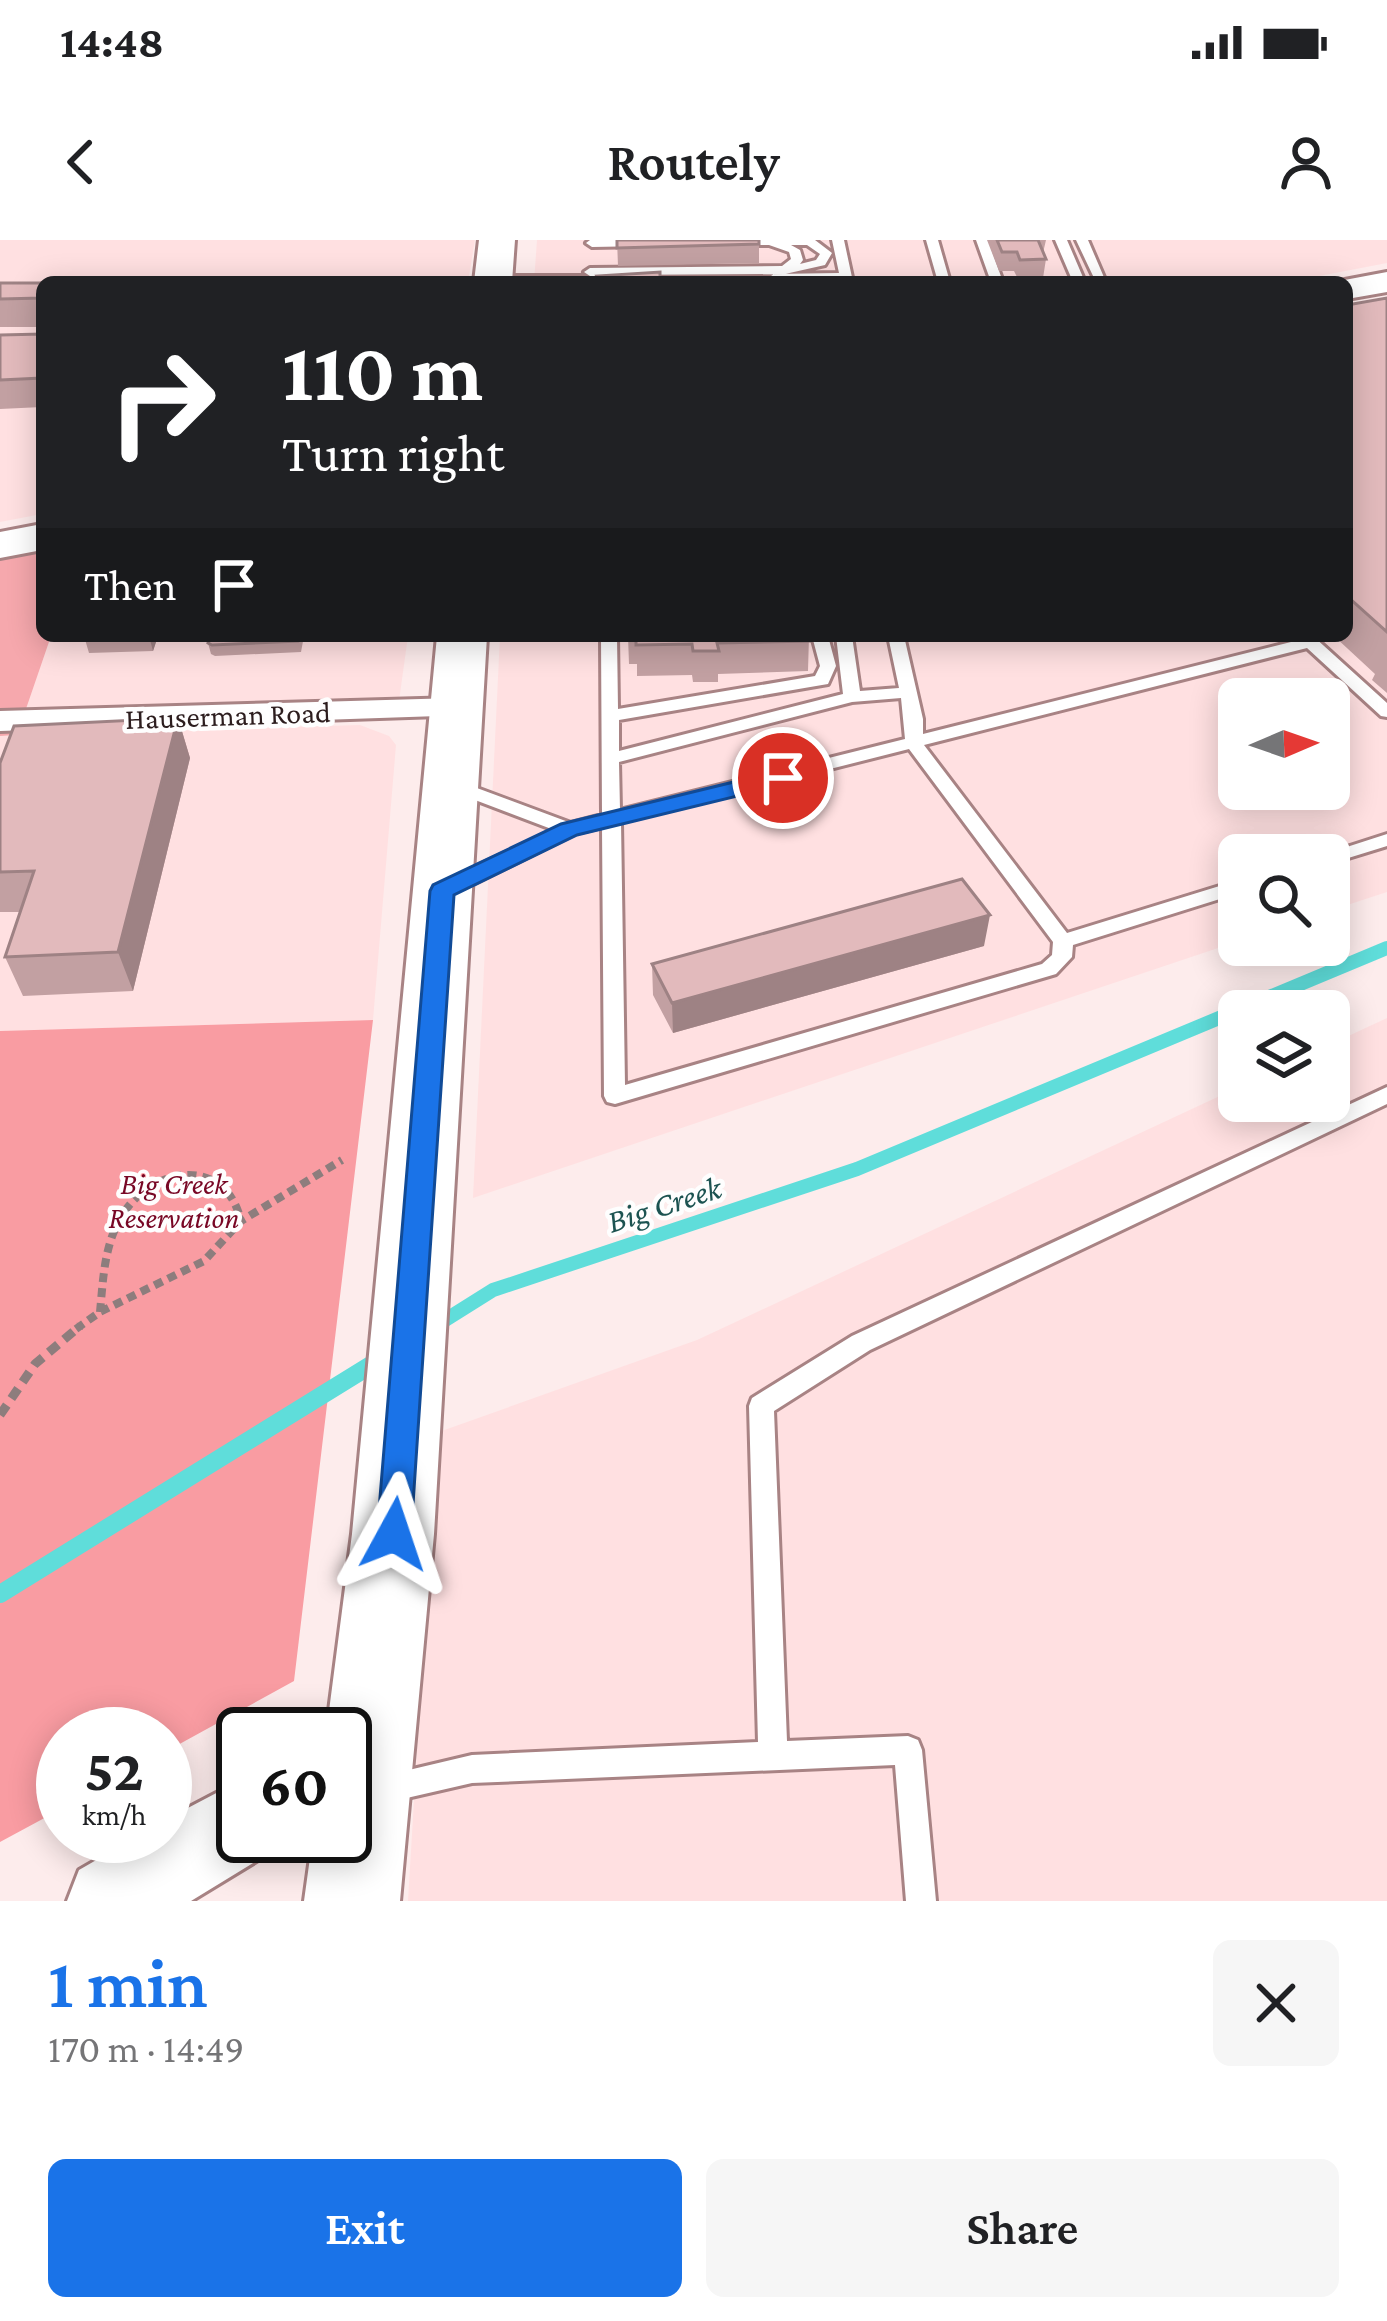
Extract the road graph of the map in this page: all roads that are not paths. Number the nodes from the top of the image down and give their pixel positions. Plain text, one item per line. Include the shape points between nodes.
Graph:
1 (497, 240) edge
2 (514, 240) edge
3 (838, 240) edge
4 (932, 240) edge
5 (982, 240) edge
6 (1061, 240) edge
7 (1082, 240) edge
8 (770, 241) edge
9 (592, 242) edge
10 (658, 242) edge
11 (726, 242) edge
12 (785, 270) junction
13 (493, 276) edge
14 (590, 276) edge
15 (845, 276) edge
16 (942, 276) edge
17 (995, 276) edge
18 (1076, 276) edge
19 (1099, 276) edge
20 (1387, 282) edge
21 (1353, 289) edge
22 (36, 538) edge
23 (0, 545) edge
24 (462, 642) edge
25 (609, 642) edge
26 (822, 642) edge
27 (845, 642) edge
28 (897, 642) edge
29 (1296, 642) edge
30 (1310, 642) edge
31 (1334, 642) edge
32 (1328, 658) junction
33 (908, 692) junction
34 (852, 697) junction
35 (456, 708) junction
36 (1387, 712) edge
37 (609, 716) junction
38 (0, 721) edge
39 (914, 744) junction
40 (609, 759) junction
41 (451, 784) junction
42 (608, 822) junction
43 (570, 829) junction
44 (1387, 840) edge
45 (1350, 851) edge
46 (442, 891) junction
47 (1218, 893) edge
48 (1063, 941) junction
49 (1387, 1095) edge
50 (368, 1707) edge
51 (773, 1754) junction
52 (372, 1792) edge
53 (216, 1837) edge
54 (353, 1863) edge
55 (110, 1901) edge
56 (352, 1901) edge
57 (921, 1901) edge

1 - 2 lane
1 - 13 main road
3 - 15 lane
4 - 16 lane
5 - 17 lane
6 - 18 lane
7 - 19 lane
8 - 11 lane
8 - 12 lane via 796,254
8 - 12 lane via 810,242 826,254
9 - 10 lane
9 - 14 lane
12 - 14 lane
20 - 21 main road
22 - 23 main road
24 - 35 main road
25 - 37 lane
26 - 37 lane via 828,666 822,680
27 - 34 lane
28 - 33 lane
29 - 39 lane
30 - 32 lane
31 - 32 lane
32 - 36 lane
33 - 34 lane
33 - 39 lane
34 - 40 lane
35 - 38 street, Hauserman Road
35 - 41 main road
37 - 40 lane
39 - 42 lane
39 - 48 lane
40 - 42 lane
41 - 43 lane
41 - 46 main road
42 - 43 lane
42 - 48 lane via 614,1096 1049,969 1062,958
43 - 46 lane
44 - 45 lane
46 - 50 main road via 394,1534
47 - 48 lane
49 - 51 lane via 861,1343 761,1406
51 - 52 lane via 472,1769
51 - 57 lane via 908,1750
53 - 55 main road
54 - 56 main road

